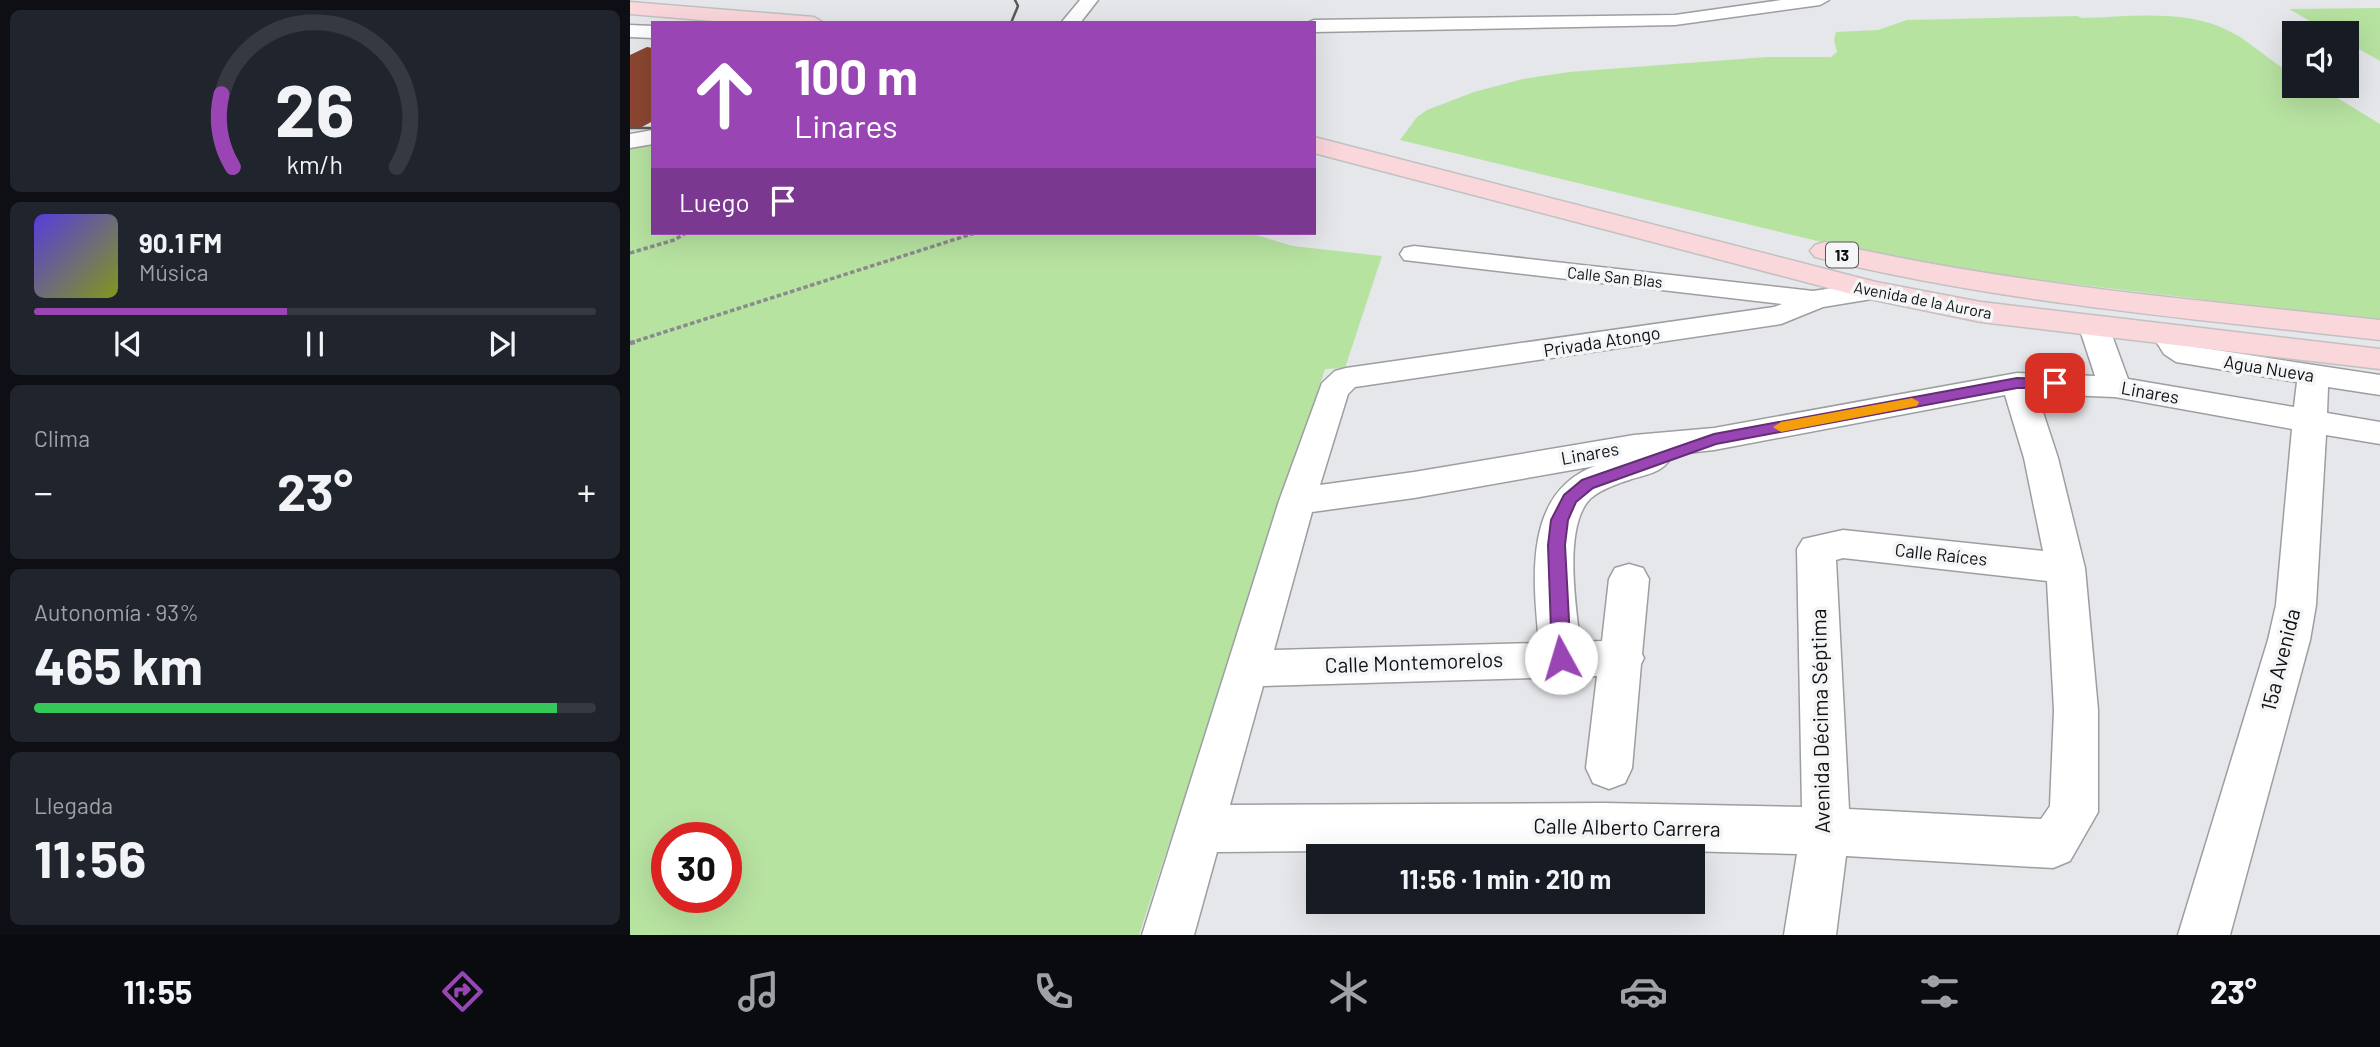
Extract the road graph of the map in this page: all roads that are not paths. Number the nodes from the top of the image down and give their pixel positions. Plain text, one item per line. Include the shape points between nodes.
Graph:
1 (1089, 0) edge
2 (1647, 0) edge
3 (1820, 0) edge
4 (630, 8) edge
5 (630, 20) edge
6 (1639, 20) junction
7 (789, 21) edge
8 (1072, 21) edge
9 (651, 22) edge
10 (1316, 26) edge
11 (630, 31) edge
12 (651, 32) edge
13 (1316, 124) edge
14 (651, 137) edge
15 (630, 141) edge
16 (1316, 146) edge
17 (1414, 254) dead end
18 (1874, 291) junction
19 (1815, 299) junction
20 (2250, 315) junction
21 (2094, 327) junction
22 (2380, 330) edge
23 (2167, 335) junction
24 (2267, 346) junction
25 (2380, 358) edge
26 (2312, 376) junction
27 (2017, 383) junction
28 (2380, 385) edge
29 (2115, 387) junction
30 (2308, 421) junction
31 (2380, 433) edge
32 (1714, 439) junction
33 (1297, 501) junction
34 (1816, 548) joint
35 (2066, 568) junction
36 (1629, 579) dead end
37 (1561, 658) junction
38 (1623, 658) junction
39 (1248, 669) junction
40 (1609, 768) dead end
41 (1199, 830) junction
42 (1825, 831) junction
43 (1168, 935) edge
44 (1810, 935) edge
45 (2204, 935) edge

1 - 8 street
2 - 6 street
3 - 6 street via 1701,18
4 - 7 main road
5 - 9 main road
6 - 10 street
11 - 12 street
13 - 20 main road, Avenida de la Aurora / 13 via 1890,268 1996,286
14 - 15 street
16 - 18 main road, Avenida de la Aurora / 13
17 - 19 street, Calle San Blas
18 - 19 street, Privada Atongo
18 - 21 main road, Avenida de la Aurora / 13 via 1970,311
19 - 33 street, Privada Atongo via 1781,315 1346,377 1333,390
20 - 22 main road, Avenida de la Aurora / 13
20 - 24 main road via 2277,329 2279,340
21 - 23 main road, Avenida de la Aurora / 13
21 - 29 street
22 - 25 main road via 2363,335 2360,341
23 - 24 main road, Avenida de la Aurora / 13
23 - 26 street, Agua Nueva via 2187,355
24 - 25 main road, Avenida de la Aurora / 13
26 - 28 street, Agua Nueva
26 - 30 street, 15a Avenida
27 - 29 street, Linares
27 - 32 street, Linares
27 - 35 street via 2042,458
29 - 30 street, Linares
30 - 31 street, Linares
30 - 45 street, 15a Avenida via 2296,605 2289,640
32 - 33 street, Linares via 1634,447
32 - 37 street via 1587,484 1569,499 1556,545
33 - 39 street
34 - 35 street, Calle Raíces via 1843,544
34 - 42 street, Avenida Décima Séptima
35 - 42 street, Calle Alberto Carrera via 2076,710 2074,812 2053,844
36 - 38 street
37 - 38 street, Calle Montemorelos
37 - 39 street, Calle Montemorelos
38 - 40 street
39 - 41 street
41 - 42 street, Calle Alberto Carrera via 1604,826
41 - 43 street
42 - 44 street, Avenida Décima Séptima

